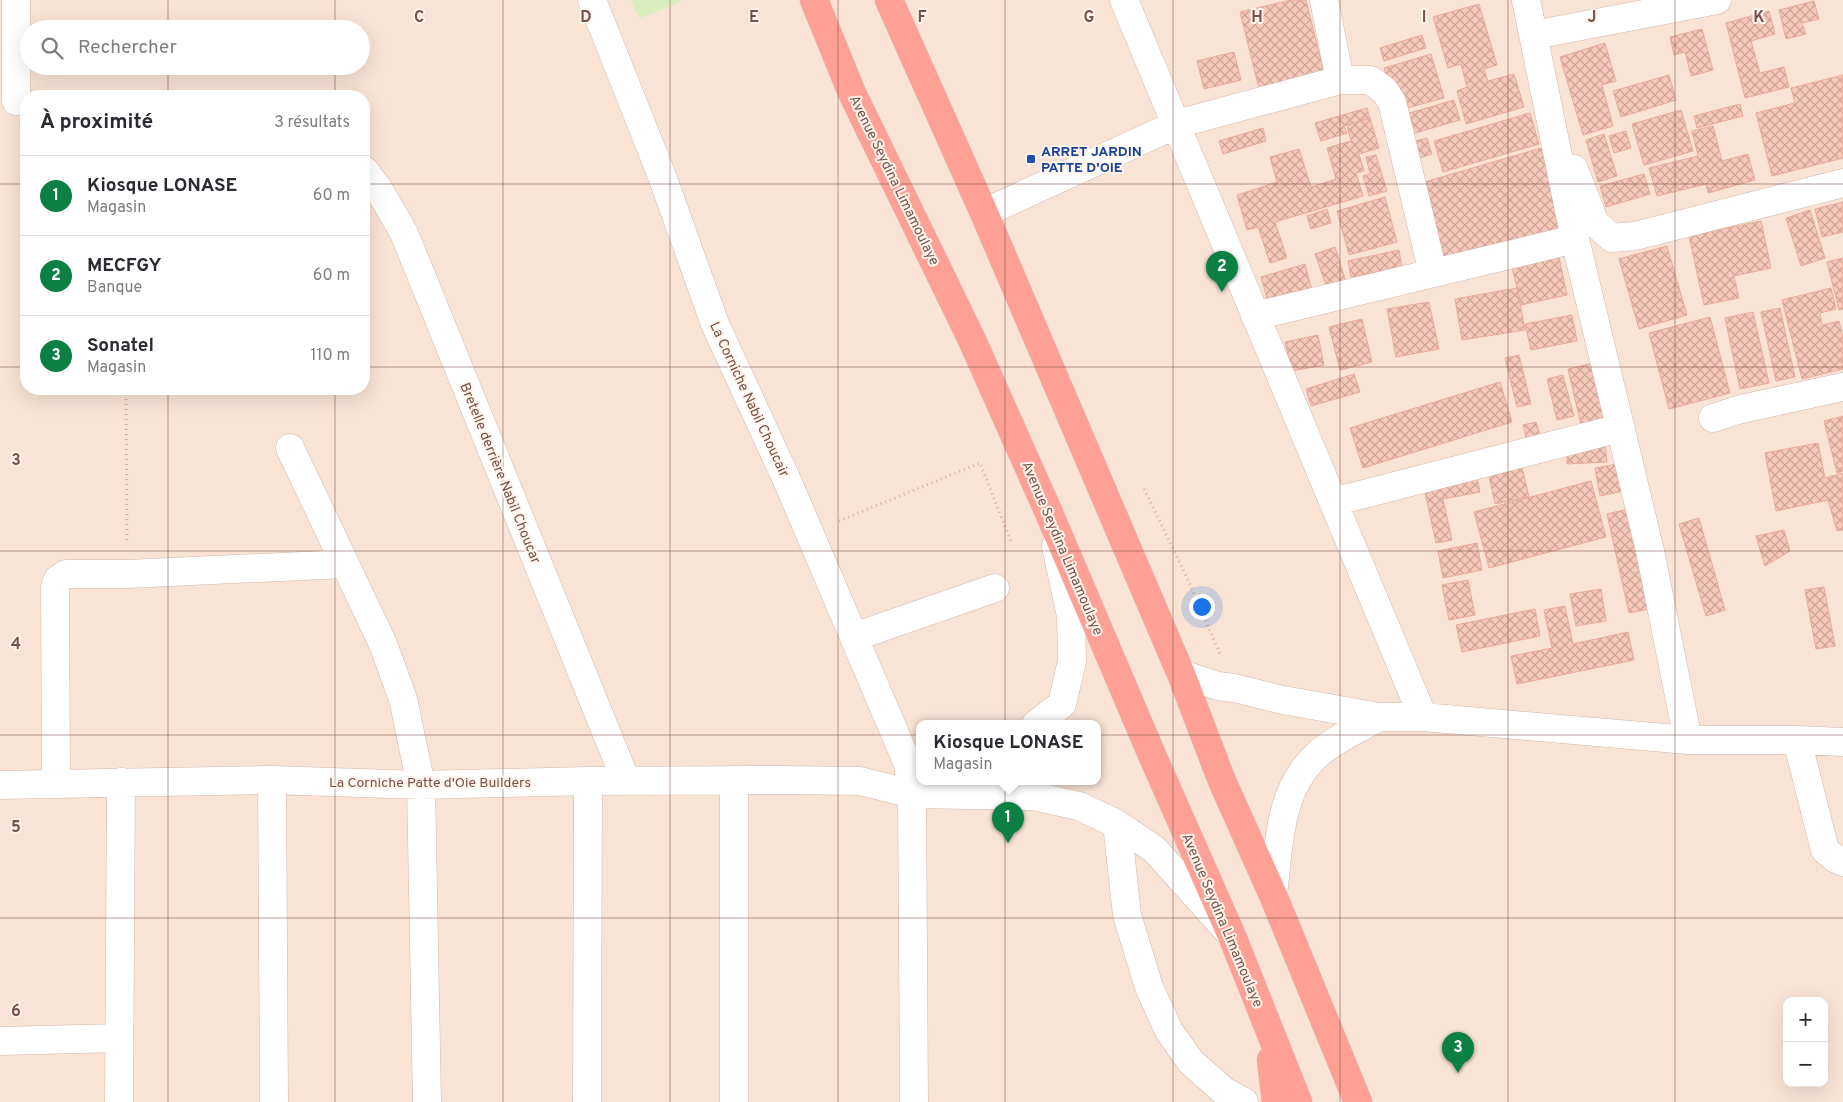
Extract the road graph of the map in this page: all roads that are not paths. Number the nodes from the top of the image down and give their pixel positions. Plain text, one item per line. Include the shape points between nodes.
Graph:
1 (16, 0) edge
2 (592, 0) edge
3 (814, 0) edge
4 (889, 0) edge
5 (1124, 0) edge
6 (1324, 0) edge
7 (1526, 0) edge
8 (1717, 0) edge
9 (1534, 35) junction
10 (1340, 80) junction
11 (14, 101) edge
12 (1177, 124) junction
13 (1554, 130) junction
14 (370, 178) edge
15 (1843, 183) edge
16 (984, 213) junction
17 (1575, 239) junction
18 (1433, 273) junction
19 (1255, 316) junction
20 (1843, 387) edge
21 (1713, 418) dead end
22 (1620, 428) junction
23 (290, 448) dead end
24 (1333, 502) junction
25 (1049, 513) junction
26 (345, 564) junction
27 (995, 588) dead end
28 (854, 637) junction
29 (1181, 674) junction
30 (1379, 717) junction
31 (1423, 717) junction
32 (1041, 720) edge
33 (1688, 740) junction
34 (1797, 740) junction
35 (1843, 742) edge
36 (914, 763) edge
37 (272, 780) junction
38 (734, 780) junction
39 (588, 781) junction
40 (626, 781) junction
41 (860, 781) junction
42 (121, 782) junction
43 (56, 784) junction
44 (0, 785) edge
45 (421, 785) junction
46 (912, 794) junction
47 (1117, 824) junction
48 (1843, 862) edge
49 (1273, 895) junction
50 (1232, 936) junction
51 (1267, 1026) junction
52 (119, 1038) junction
53 (0, 1041) edge
54 (119, 1102) edge
55 (274, 1102) edge
56 (427, 1102) edge
57 (587, 1102) edge
58 (734, 1102) edge
59 (914, 1102) edge
60 (1244, 1102) edge
61 (1276, 1102) edge
62 (1298, 1102) edge
63 (1358, 1102) edge

1 - 11 street
2 - 28 street, La Corniche Nabil Choucair via 662,176 715,324
3 - 25 highway, Avenue Seydina Limamoulaye via 852,93 972,340
4 - 16 highway
5 - 12 street
6 - 10 street
7 - 9 street
8 - 9 street
9 - 13 street
10 - 12 street
10 - 18 street via 1370,80 1384,90 1392,102
12 - 16 street
12 - 19 street
13 - 15 street via 1566,148 1596,223 1612,238 1635,236
13 - 17 street
14 - 40 street, Bretelle derrière Nabil Choucar via 404,233
16 - 29 highway
17 - 18 street
17 - 22 street
18 - 19 street
19 - 24 street
20 - 21 street
22 - 24 street
22 - 33 street via 1650,551
23 - 26 street
24 - 31 street
25 - 32 street via 1071,616 1072,661 1062,704
25 - 50 highway, Avenue Seydina Limamoulaye
26 - 43 street via 66,574 58,579 55,587
26 - 45 street via 383,644 403,699
27 - 28 street
28 - 36 street, La Corniche Nabil Choucair
29 - 30 street via 1218,686
29 - 49 highway via 1222,781
30 - 31 street
30 - 49 street via 1317,754 1290,792 1283,813
31 - 33 street
33 - 34 street
34 - 35 street
34 - 48 street via 1825,850
36 - 41 street
36 - 46 street, La Corniche Nabil Choucair
37 - 42 street, La Corniche Patte d'Oie Builders
37 - 45 street, La Corniche Patte d'Oie Builders
37 - 55 street
38 - 40 street, La Corniche Patte d'Oie Builders
38 - 41 street, La Corniche Patte d'Oie Builders
38 - 58 street
39 - 40 street, La Corniche Patte d'Oie Builders
39 - 45 street, La Corniche Patte d'Oie Builders
39 - 57 street
41 - 46 street
42 - 43 street, La Corniche Patte d'Oie Builders
42 - 52 street
43 - 44 street, La Corniche Patte d'Oie Builders
45 - 56 street
46 - 47 street via 1034,796 1079,806
46 - 59 street, La Corniche Nabil Choucair
47 - 50 street via 1154,849
47 - 60 street via 1127,915 1149,987 1169,1031 1191,1062
49 - 63 highway
50 - 51 highway, Avenue Seydina Limamoulaye
51 - 61 highway
51 - 62 highway, Avenue Seydina Limamoulaye
52 - 53 street
52 - 54 street

